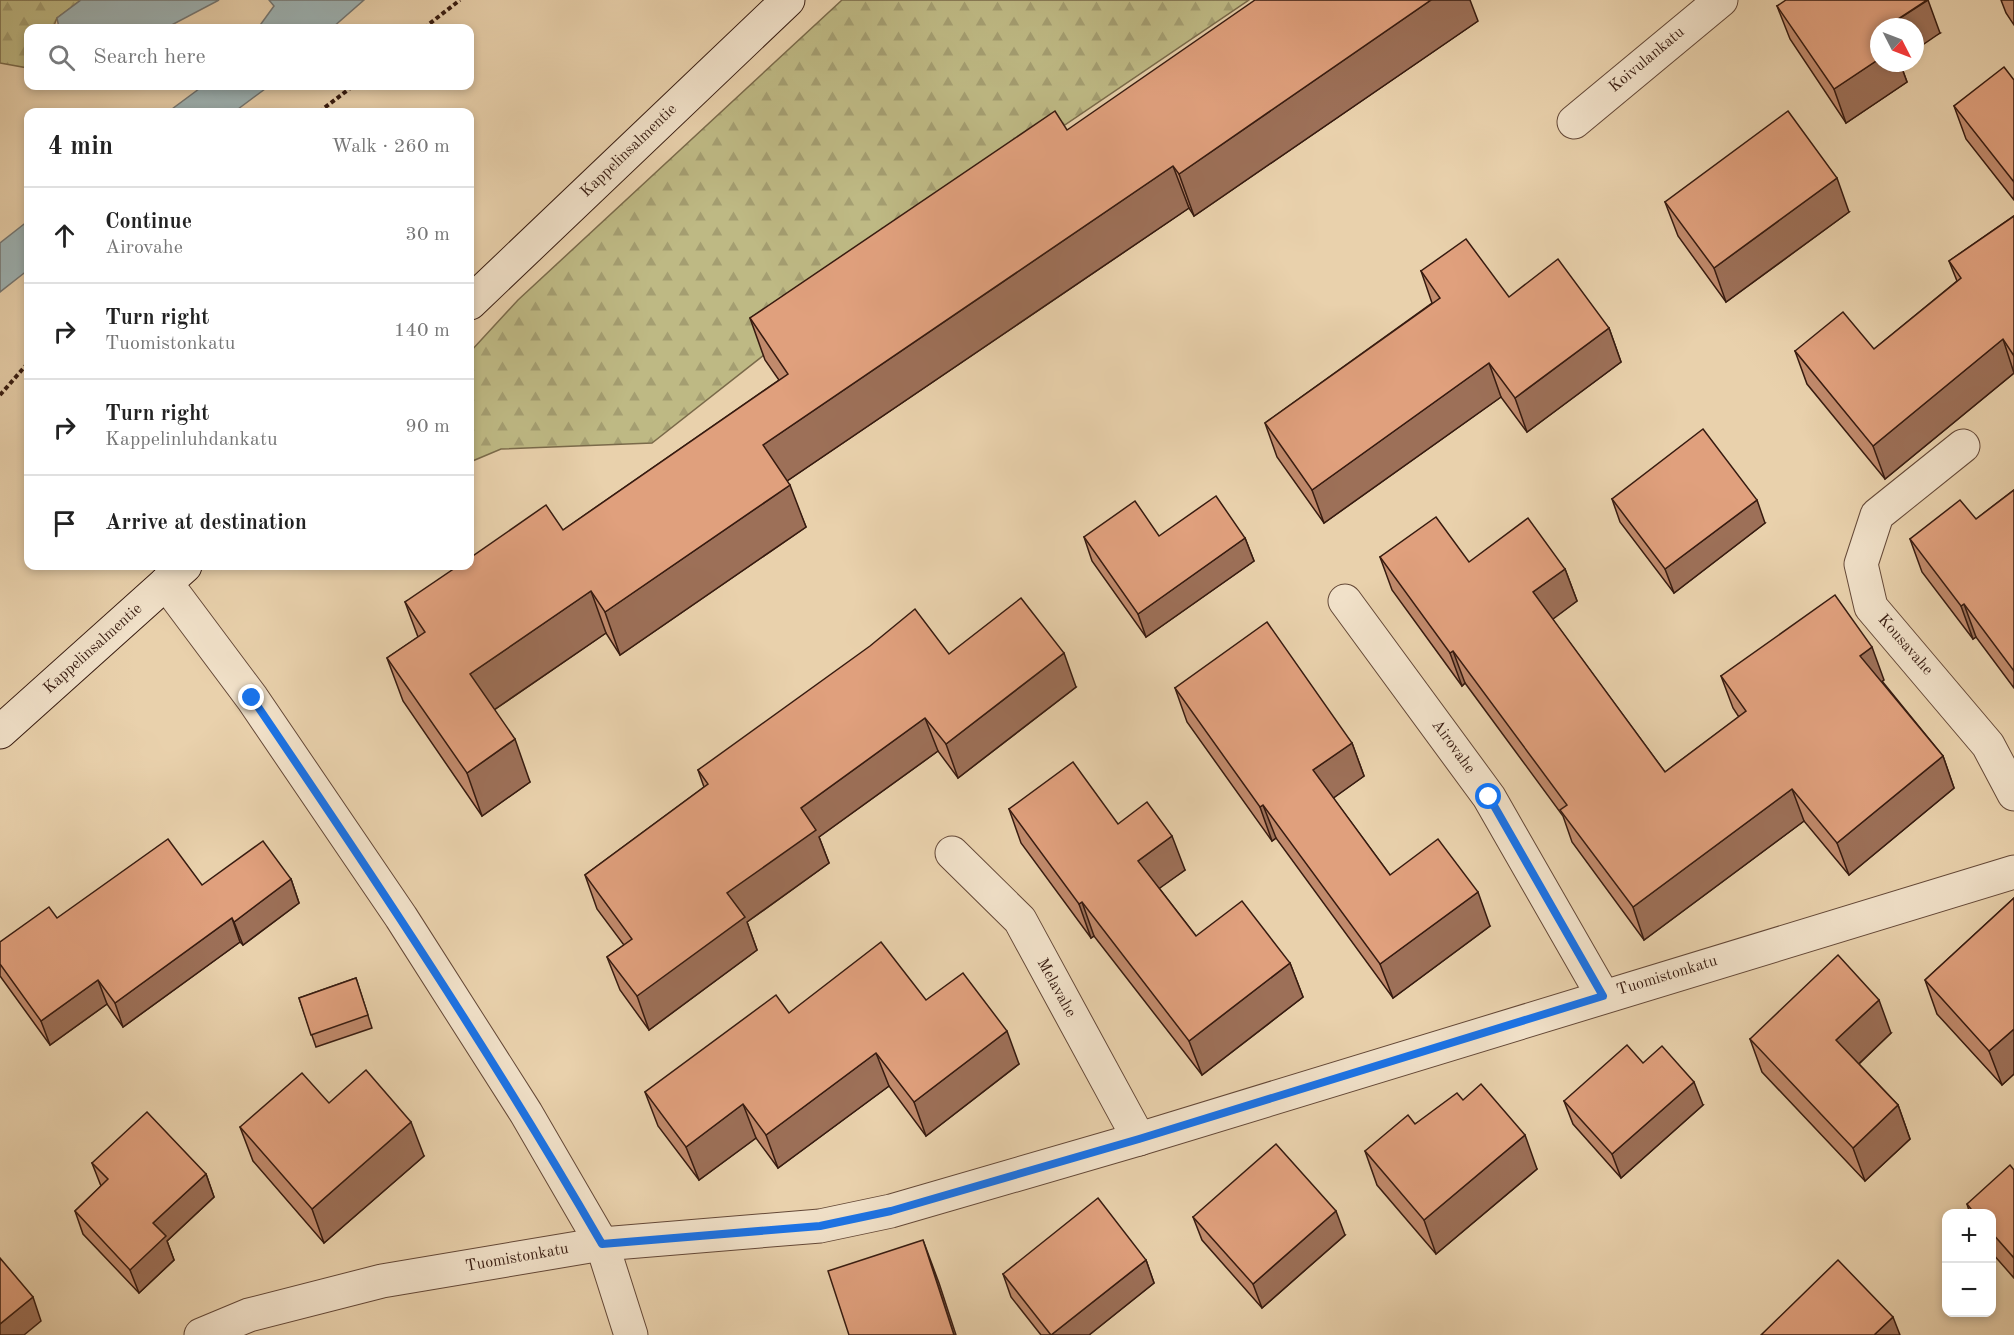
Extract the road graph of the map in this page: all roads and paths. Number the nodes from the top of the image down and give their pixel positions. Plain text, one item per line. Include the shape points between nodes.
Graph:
1 (460, 0) edge
2 (788, 0) edge
3 (1720, 0) edge
4 (429, 24) edge
5 (348, 90) edge
6 (324, 108) edge
7 (1574, 122) dead end
8 (474, 299) edge
9 (24, 368) edge
10 (0, 395) edge
11 (1963, 446) dead end
12 (176, 574) edge
13 (1344, 601) dead end
14 (0, 732) edge
15 (2014, 794) edge
16 (952, 853) dead end
17 (2014, 872) edge
18 (1603, 996) junction
19 (1139, 1139) junction
20 (602, 1244) junction
21 (201, 1335) edge
22 (631, 1335) edge

1 - 4 path
2 - 8 street, Kappelinsalmentie
3 - 7 street, Koivulankatu
5 - 6 path
9 - 10 path
11 - 15 street, Kousavahe via 1877,515 1861,564 1871,607 1988,745
12 - 14 street, Kappelinsalmentie
12 - 20 street via 252,698 401,917 526,1113
13 - 18 street, Airovahe via 1489,797
16 - 19 street, Melavahe via 1020,920
17 - 18 street, Tuomistonkatu
18 - 19 street, Tuomistonkatu
19 - 20 street, Tuomistonkatu via 891,1211 820,1226
20 - 21 street, Tuomistonkatu via 382,1281 249,1315
20 - 22 street

